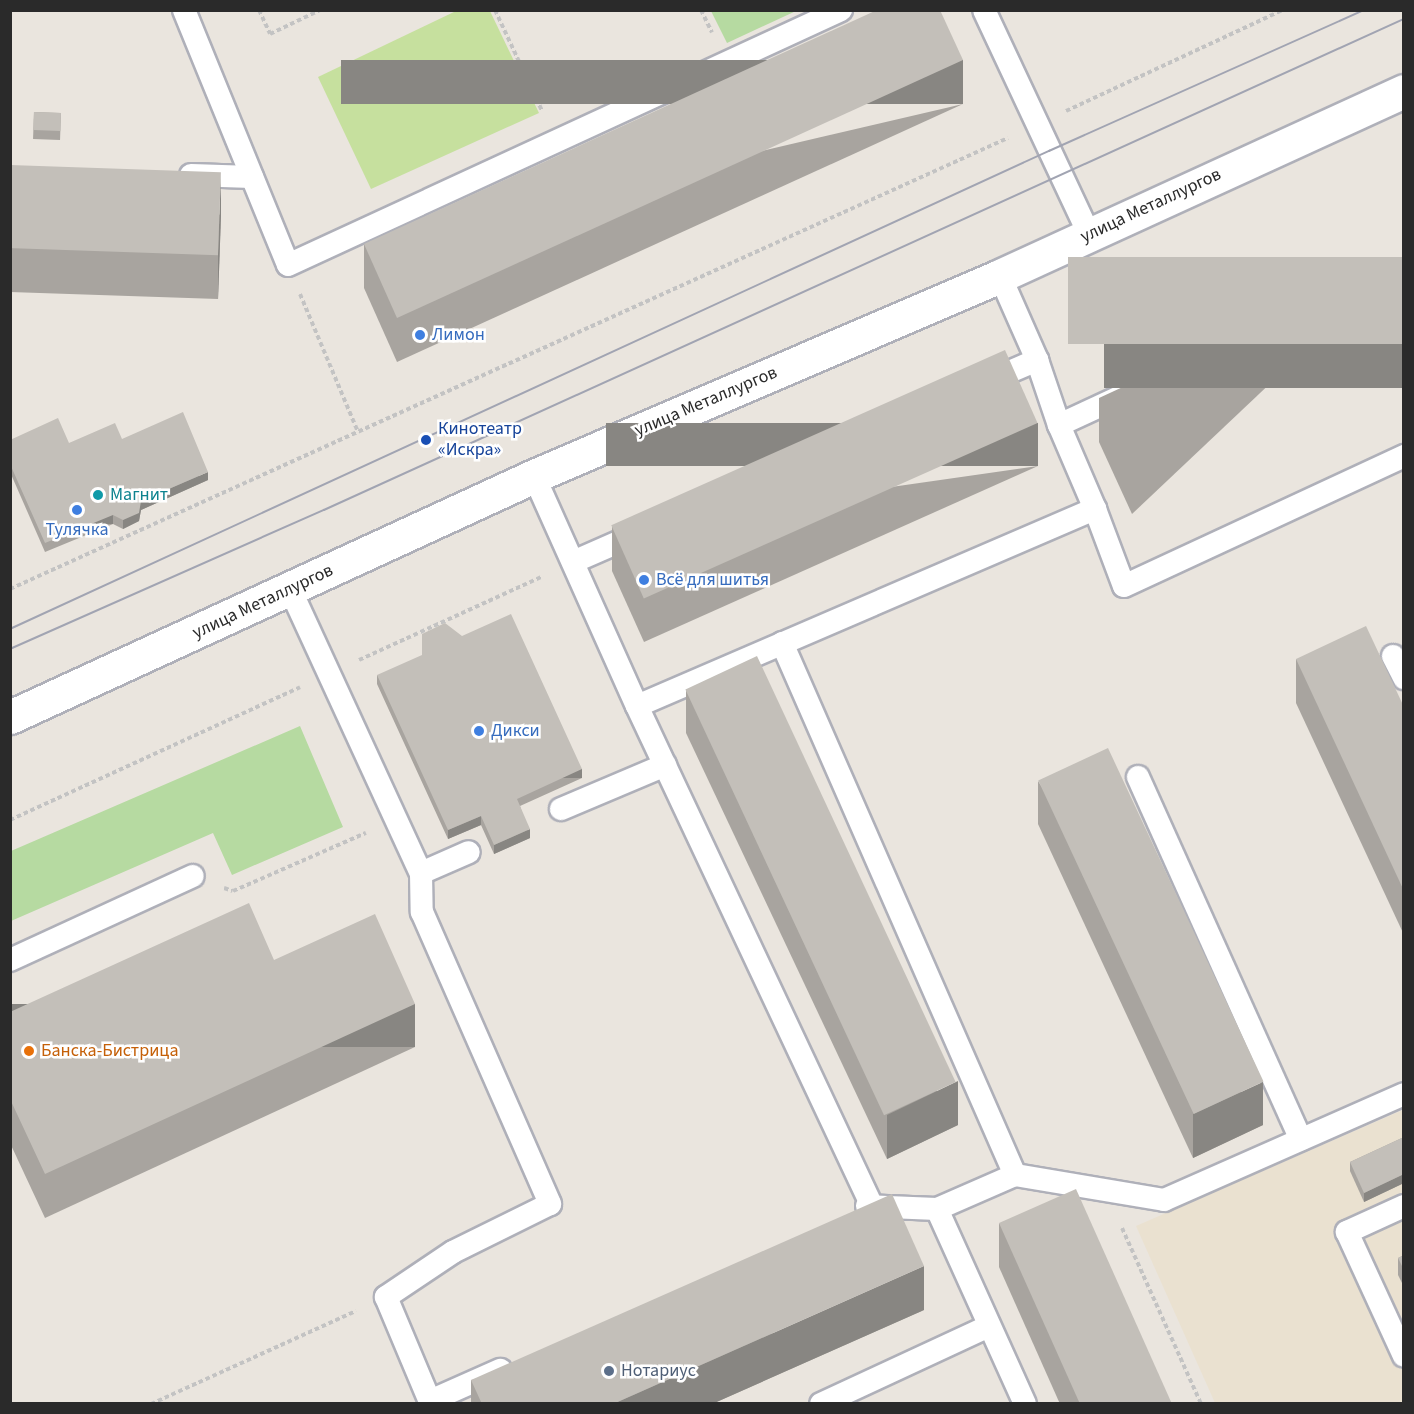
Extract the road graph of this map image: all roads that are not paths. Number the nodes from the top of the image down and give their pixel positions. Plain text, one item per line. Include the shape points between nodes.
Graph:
1 (184, 10) edge
2 (841, 10) edge
3 (984, 10) edge
4 (1404, 91) edge
5 (172, 174) edge
6 (252, 177) junction
7 (1089, 234) junction
8 (1000, 276) junction
9 (1037, 360) junction
10 (1147, 384) edge
11 (961, 393) edge
12 (1059, 425) junction
13 (1404, 456) edge
14 (534, 477) junction
15 (1095, 509) junction
16 (660, 524) edge
17 (573, 562) junction
18 (291, 591) junction
19 (782, 643) junction
20 (1393, 656) dead end
21 (1404, 678) edge
22 (637, 706) junction
23 (10, 717) edge
24 (665, 765) junction
25 (1138, 777) dead end
26 (561, 809) dead end
27 (469, 852) dead end
28 (421, 873) junction
29 (193, 876) road end
30 (10, 960) edge
31 (1404, 1094) edge
32 (1301, 1139) junction
33 (1015, 1174) junction
34 (871, 1204) junction
35 (1404, 1206) edge
36 (937, 1209) junction
37 (849, 1213) edge
38 (989, 1326) junction
39 (1404, 1356) edge
40 (516, 1363) edge
41 (430, 1402) edge
42 (821, 1404) edge
43 (1025, 1404) edge

1 - 6 lane
2 - 6 lane via 288,265
3 - 7 lane
4 - 7 main road, улица Металлургов
5 - 6 lane
7 - 8 main road, улица Металлургов
8 - 9 lane
8 - 14 main road, улица Металлургов
9 - 11 lane
9 - 12 lane
10 - 12 lane
12 - 15 lane
13 - 15 lane via 1124,586
14 - 17 lane
14 - 18 main road, улица Металлургов
15 - 19 lane
16 - 17 lane
17 - 22 lane
18 - 23 main road, улица Металлургов
18 - 28 lane
19 - 22 lane
19 - 33 lane
20 - 21 lane
22 - 24 lane
24 - 26 lane
24 - 34 lane
25 - 32 lane
27 - 28 lane
28 - 41 lane via 422,912 550,1204 453,1252 386,1297
29 - 30 lane
31 - 32 lane
32 - 33 lane via 1164,1200
33 - 36 lane
34 - 36 lane
34 - 37 lane
35 - 39 lane via 1347,1232
36 - 38 lane
38 - 42 lane
38 - 43 lane
40 - 41 lane

